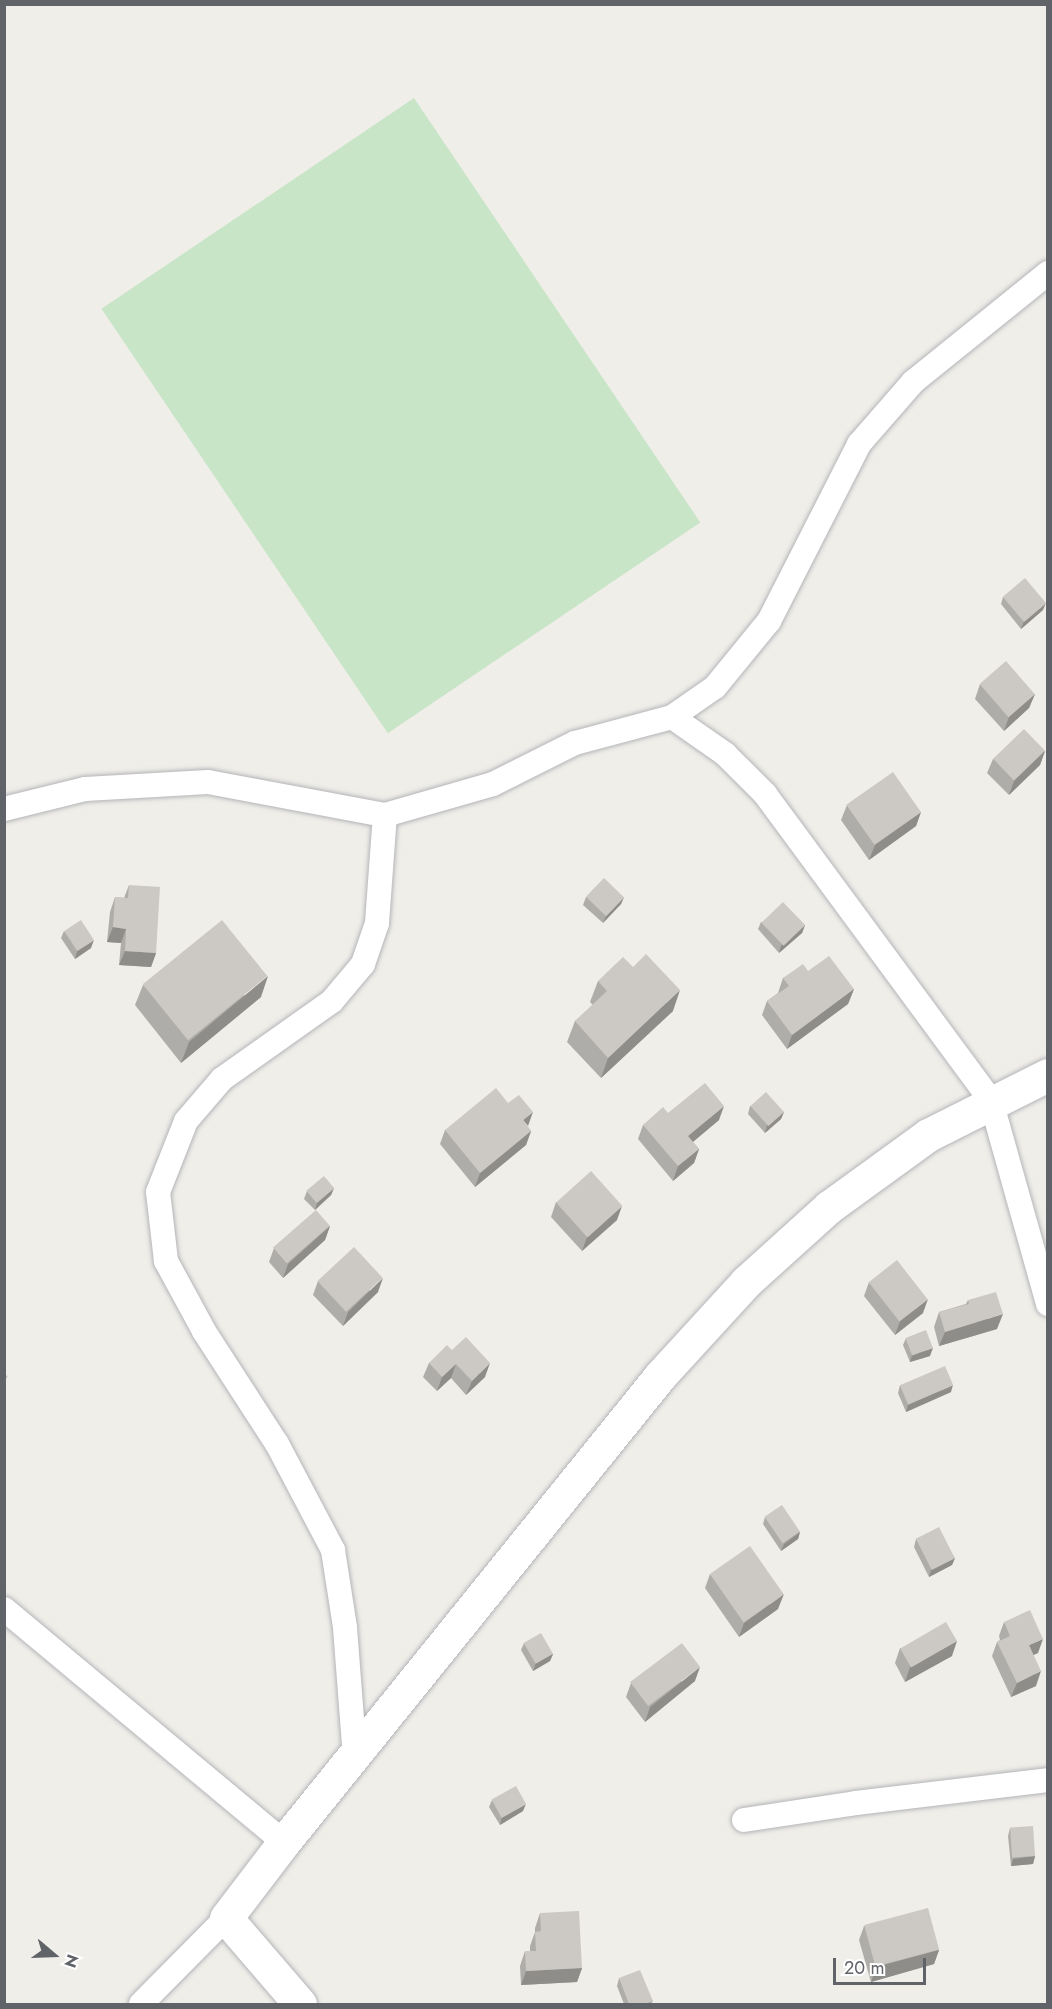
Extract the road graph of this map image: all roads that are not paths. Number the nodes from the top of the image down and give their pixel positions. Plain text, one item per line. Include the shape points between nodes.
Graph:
1 (1047, 273) edge
2 (672, 717) junction
3 (4, 809) edge
4 (385, 815) junction
5 (1047, 1075) edge
6 (991, 1101) junction
7 (1047, 1304) edge
8 (4, 1609) edge
9 (355, 1758) junction
10 (1047, 1780) edge
11 (744, 1820) dead end
12 (284, 1842) junction
13 (226, 1918) junction
14 (141, 2004) edge
15 (300, 2004) edge

1 - 2 street via 913,382 859,444 769,621 715,687
2 - 4 street via 575,743 493,784
2 - 6 street via 724,754 765,794
3 - 4 street via 85,789 208,782
4 - 9 street via 377,923 363,964 332,1001 222,1079 186,1121 158,1192 166,1261 204,1331 277,1444 333,1550 345,1627
5 - 6 street
6 - 7 street
6 - 9 street via 928,1135 829,1207 747,1282 660,1376
8 - 12 street
9 - 12 street
10 - 11 street
12 - 13 street
13 - 14 street
13 - 15 street

